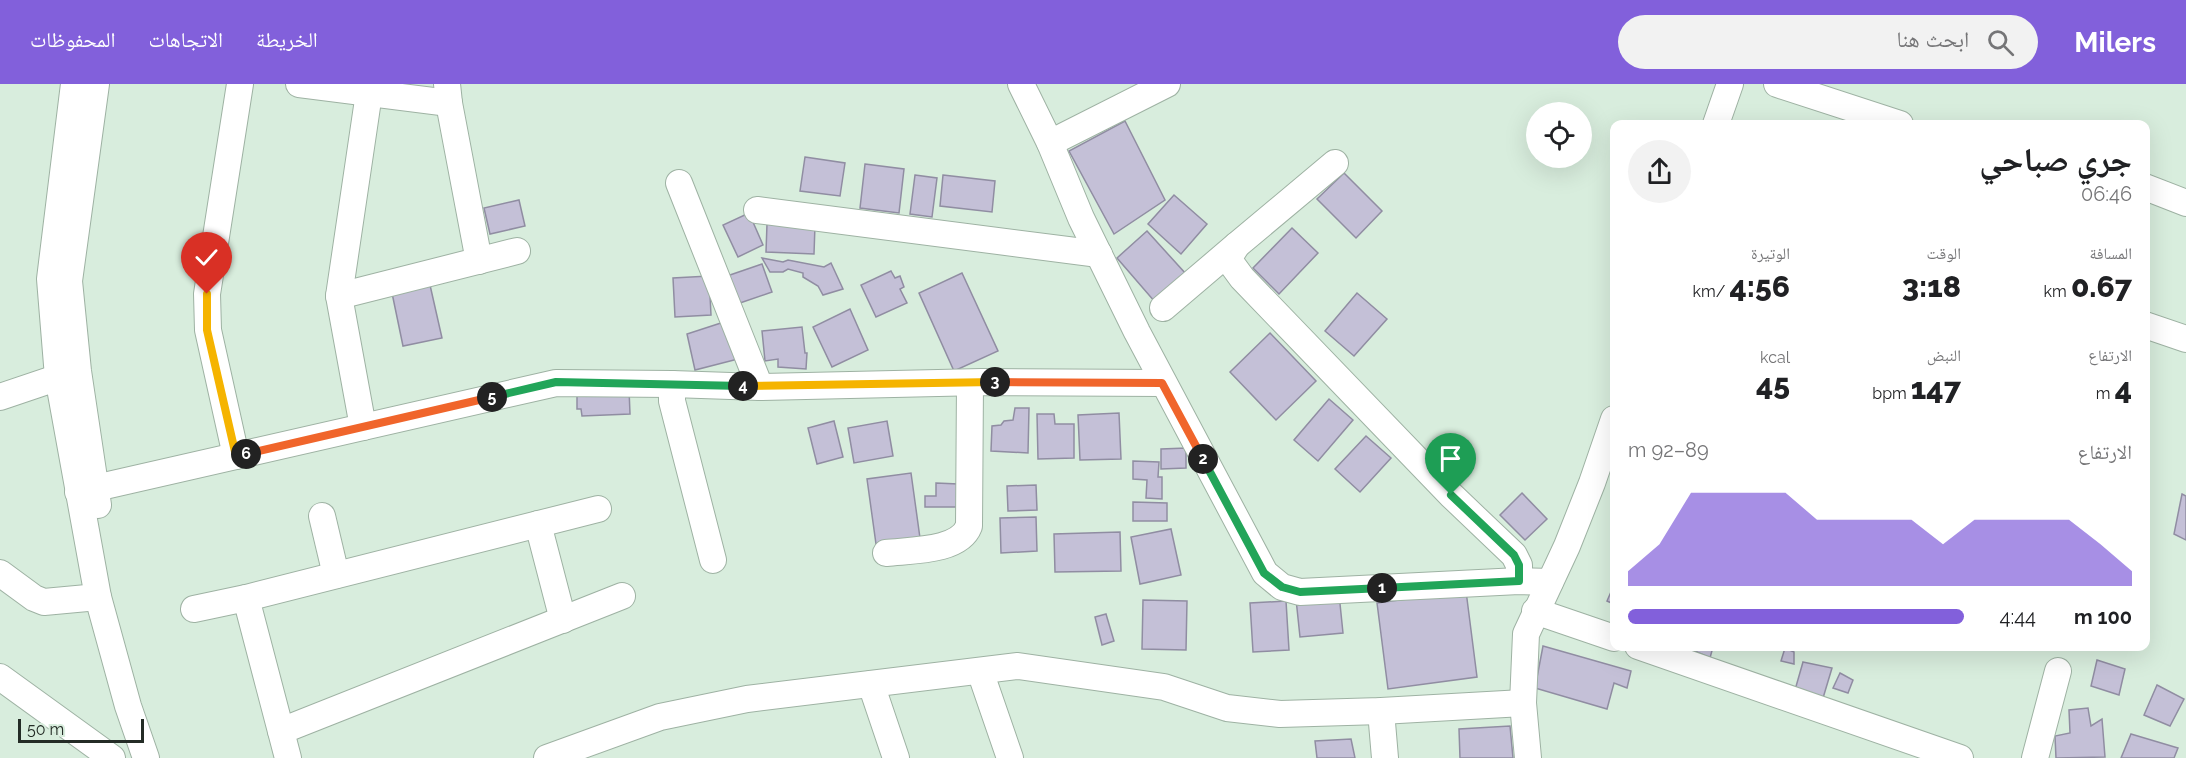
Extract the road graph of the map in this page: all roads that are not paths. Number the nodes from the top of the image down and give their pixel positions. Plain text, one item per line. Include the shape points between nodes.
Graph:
1 (74, 84) edge
2 (96, 84) edge
3 (240, 84) edge
4 (299, 84) edge
5 (1021, 84) edge
6 (1167, 84) edge
7 (1730, 84) edge
8 (1777, 84) edge
9 (369, 93) junction
10 (448, 94) edge
11 (1717, 120) edge
12 (1888, 120) edge
13 (1050, 143) junction
14 (1335, 163) dead end
15 (679, 183) dead end
16 (2150, 189) edge
17 (2186, 203) edge
18 (757, 210) dead end
19 (1238, 245) junction
20 (517, 251) dead end
21 (1099, 254) junction
22 (479, 261) junction
23 (339, 296) junction
24 (1163, 308) dead end
25 (2150, 327) edge
26 (2186, 339) edge
27 (68, 374) junction
28 (970, 383) junction
29 (1162, 383) junction
30 (672, 384) junction
31 (760, 387) junction
32 (0, 397) edge
33 (363, 427) junction
34 (1610, 431) edge
35 (236, 456) junction
36 (87, 490) junction
37 (598, 508) dead end
38 (322, 516) dead end
39 (538, 524) junction
40 (886, 553) dead end
41 (712, 560) dead end
42 (0, 573) edge
43 (336, 575) junction
44 (1519, 581) junction
45 (1550, 582) junction
46 (622, 596) dead end
47 (98, 597) junction
48 (246, 598) junction
49 (194, 609) dead end
50 (1535, 611) junction
51 (563, 620) junction
52 (1610, 637) edge
53 (1652, 651) edge
54 (980, 670) junction
55 (2058, 671) dead end
56 (0, 677) edge
57 (871, 684) junction
58 (1523, 703) junction
59 (128, 706) junction
60 (1381, 711) junction
61 (281, 731) junction
62 (90, 742) junction
63 (112, 758) edge
64 (146, 758) edge
65 (288, 758) edge
66 (547, 758) edge
67 (896, 758) edge
68 (1010, 758) edge
69 (1385, 758) edge
70 (1528, 758) edge
71 (1960, 758) edge
72 (2035, 758) edge

1 - 27 street via 50,279
2 - 27 street via 69,281
3 - 35 street via 207,294 207,330
4 - 9 street
5 - 13 street
6 - 13 street
7 - 11 street
8 - 12 street
9 - 10 street
9 - 23 street
10 - 22 street
13 - 21 street
14 - 19 street
15 - 31 street
16 - 17 street
18 - 21 street
19 - 24 street
19 - 44 street via 1230,256 1235,271 1514,555 1519,565
20 - 22 street
21 - 29 street
22 - 23 street
23 - 33 street
25 - 26 street
27 - 32 street
27 - 36 street
28 - 29 street
28 - 31 street
28 - 40 street via 967,531 945,545
29 - 44 street via 1264,573 1282,587 1300,592
30 - 31 street
30 - 33 street via 556,382
30 - 41 street via 672,401
33 - 35 street
34 - 45 street
35 - 36 street
36 - 47 street via 109,574
37 - 39 street
38 - 43 street
39 - 43 street
39 - 51 street
42 - 47 street via 44,602
43 - 48 street
44 - 45 street
45 - 50 street
46 - 51 street
47 - 59 street
48 - 49 street
48 - 61 street
50 - 52 street
50 - 58 street via 1526,634
51 - 61 street
53 - 71 street
54 - 57 street
54 - 60 street via 1018,666 1164,687 1227,708 1280,714
54 - 68 street
55 - 72 street
56 - 62 street
57 - 66 street via 747,699 660,717
57 - 67 street
58 - 60 street
58 - 70 street
59 - 62 street via 120,734
59 - 64 street
60 - 69 street
61 - 65 street
62 - 63 street

